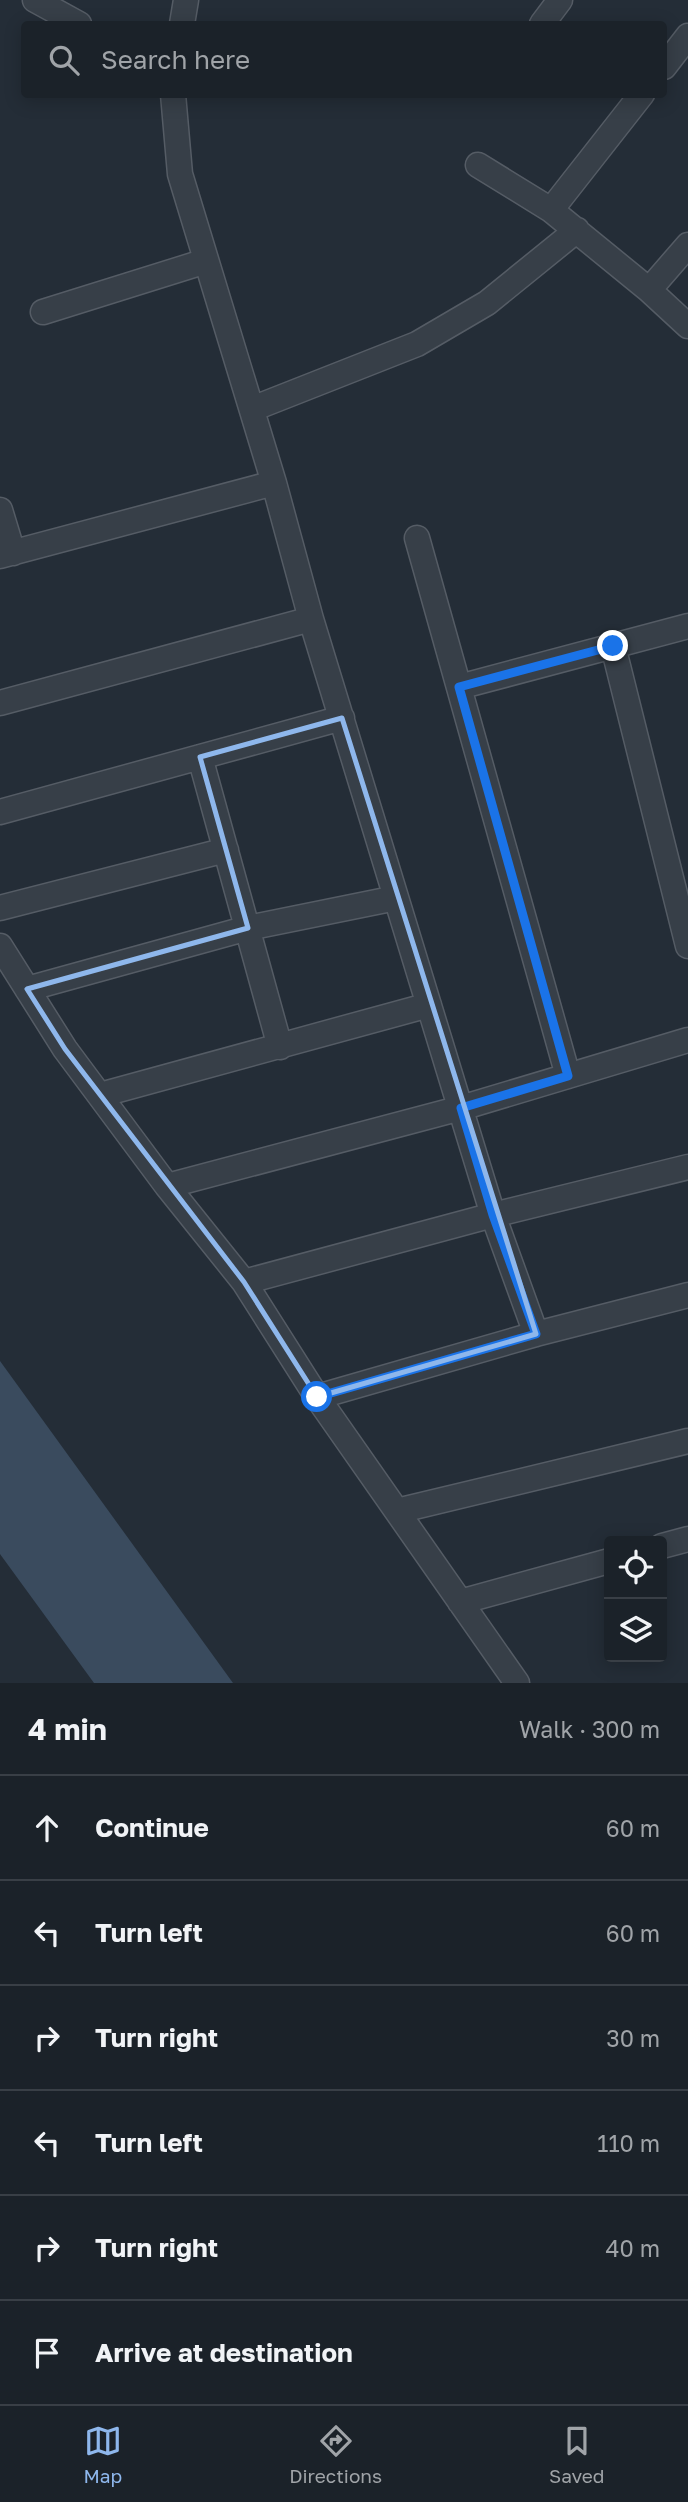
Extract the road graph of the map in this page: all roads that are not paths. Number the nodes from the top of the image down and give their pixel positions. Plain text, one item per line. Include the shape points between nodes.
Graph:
1 (35, 0) edge
2 (186, 0) edge
3 (560, 0) edge
4 (74, 21) edge
5 (182, 21) edge
6 (544, 21) edge
7 (688, 36) edge
8 (667, 62) edge
9 (173, 98) edge
10 (639, 98) edge
11 (478, 165) dead end
12 (551, 210) junction
13 (577, 230) junction
14 (688, 245) edge
15 (206, 261) junction
16 (649, 290) junction
17 (43, 312) dead end
18 (688, 326) edge
19 (252, 409) junction
20 (274, 482) junction
21 (0, 510) edge
22 (417, 538) dead end
23 (7, 555) edge
24 (311, 619) junction
25 (688, 626) edge
26 (613, 646) junction
27 (459, 687) junction
28 (0, 703) edge
29 (342, 718) junction
30 (200, 757) junction
31 (0, 811) edge
32 (226, 850) junction
33 (396, 898) junction
34 (0, 908) edge
35 (248, 928) junction
36 (0, 946) edge
37 (688, 946) edge
38 (27, 989) junction
39 (429, 1005) junction
40 (688, 1040) edge
41 (279, 1046) junction
42 (568, 1076) junction
43 (100, 1096) junction
44 (461, 1108) junction
45 (688, 1167) edge
46 (167, 1186) junction
47 (493, 1215) junction
48 (244, 1282) junction
49 (688, 1295) edge
50 (536, 1334) junction
51 (317, 1397) junction
52 (688, 1441) edge
53 (397, 1511) junction
54 (688, 1539) edge
55 (667, 1545) edge
56 (604, 1562) edge
57 (460, 1602) junction
58 (517, 1683) edge

1 - 4 street
2 - 5 street
3 - 6 street
7 - 8 street
9 - 15 street via 180,174
10 - 12 street
11 - 12 street
12 - 13 street
13 - 16 street
13 - 19 street via 488,303 417,344
14 - 16 street
15 - 17 street
15 - 19 street
16 - 18 street
19 - 20 street
20 - 23 street
20 - 24 street
21 - 23 street
22 - 27 street
24 - 28 street
24 - 29 street
25 - 26 street
26 - 27 street
26 - 37 street
27 - 42 street
29 - 30 street
29 - 33 street
30 - 31 street
30 - 32 street
32 - 34 street
32 - 35 street
33 - 35 street
33 - 39 street
35 - 38 street
35 - 41 street
36 - 38 street
38 - 43 street
39 - 41 street
39 - 44 street
40 - 42 street
41 - 43 street
42 - 44 street
43 - 46 street
44 - 46 street
44 - 47 street
45 - 47 street
46 - 48 street
47 - 48 street
47 - 50 street
48 - 51 street
49 - 50 street
50 - 51 street
51 - 53 street
52 - 53 street
53 - 57 street
54 - 55 street
56 - 57 street
57 - 58 street

